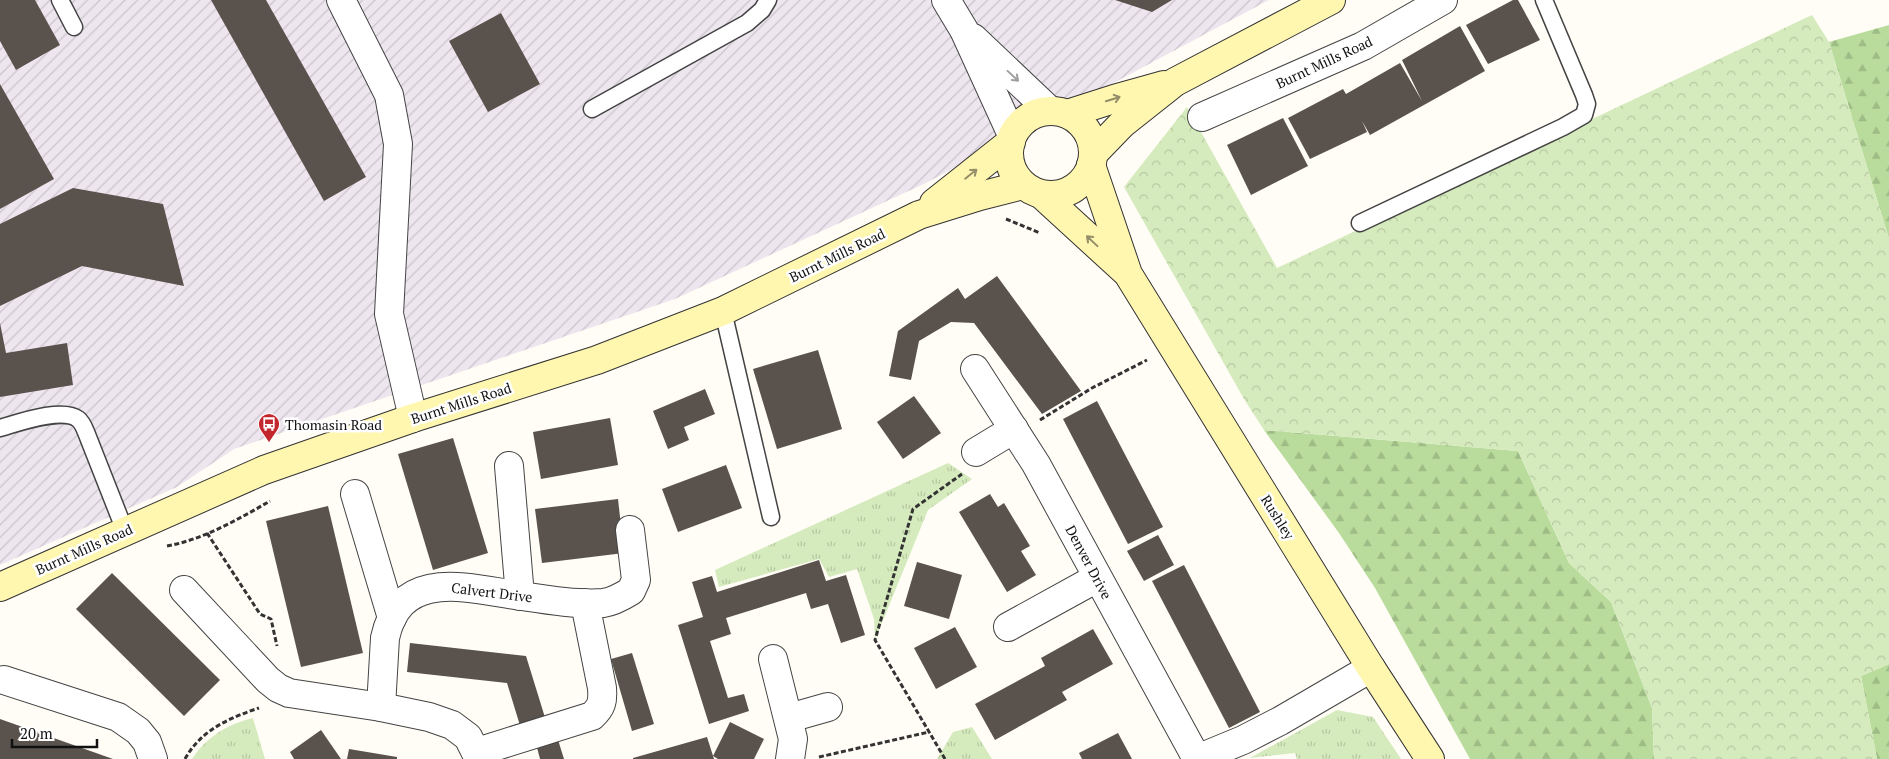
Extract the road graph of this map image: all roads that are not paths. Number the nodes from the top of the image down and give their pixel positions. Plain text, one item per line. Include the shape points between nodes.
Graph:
1 (60, 0) edge
2 (341, 0) edge
3 (768, 0) edge
4 (946, 0) edge
5 (1331, 0) edge
6 (1443, 0) edge
7 (1544, 0) edge
8 (74, 27) dead end
9 (964, 30) junction
10 (1175, 82) junction
11 (592, 108) dead end
12 (1058, 113) junction
13 (1202, 117) dead end
14 (1012, 138) junction
15 (1092, 159) junction
16 (1032, 190) junction
17 (919, 215) junction
18 (1360, 223) dead end
19 (1128, 274) junction
20 (723, 311) junction
21 (975, 369) dead end
22 (413, 418) junction
23 (1026, 425) junction
24 (0, 428) edge
25 (972, 461) road end
26 (509, 466) dead end
27 (355, 494) dead end
28 (771, 517) dead end
29 (630, 530) dead end
30 (125, 531) junction
31 (1097, 578) junction
32 (0, 587) edge
33 (184, 590) dead end
34 (520, 596) junction
35 (585, 603) junction
36 (392, 618) junction
37 (1008, 627) dead end
38 (773, 659) dead end
39 (1371, 668) junction
40 (4, 680) dead end
41 (382, 707) junction
42 (828, 707) dead end
43 (789, 718) junction
44 (478, 756) edge
45 (153, 759) edge
46 (790, 759) edge
47 (1197, 759) edge
48 (1430, 759) edge

1 - 8 lane
2 - 22 street via 389,95 398,144 388,314
3 - 11 lane via 762,10 747,22
4 - 9 street
5 - 10 street
6 - 13 street, Burnt Mills Road via 1363,46
7 - 18 lane via 1584,95 1587,104 1584,115
9 -> 12 street
9 - 14 street
12 -> 10 street
10 - 15 street via 1122,124
12 - 14 street via 1032,115 1021,123
12 - 15 street via 1082,125 1090,139
14 - 16 street via 1008,151 1010,166
17 -> 14 street, Burnt Mills Road
15 - 16 street via 1084,180 1071,190 1057,195
15 - 19 street, Rushley
16 - 17 street, Burnt Mills Road via 980,196
19 -> 16 street, Rushley
17 - 20 street, Burnt Mills Road
19 - 39 street, Rushley
20 - 22 street, Burnt Mills Road via 597,360
20 - 28 lane
21 - 23 street, Denver Drive
22 - 30 street, Burnt Mills Road via 264,470
23 - 25 street
23 - 31 street, Denver Drive via 1036,464
24 - 30 lane via 57,414 76,417 86,432
26 - 34 street
27 - 36 street
29 - 35 street, Calvert Drive via 636,580 631,592 605,603
30 - 32 street, Burnt Mills Road
31 - 37 street
31 - 47 street, Denver Drive
33 - 41 street via 278,688 290,693
34 - 35 street, Calvert Drive
34 - 36 street, Calvert Drive via 438,586 418,592 402,603
35 - 44 street via 602,688 603,702 599,710 592,716
36 - 41 street, Calvert Drive via 385,638
38 - 43 street
39 - 47 street, Denver Drive via 1273,725
39 - 48 street, Rushley
40 - 45 street via 118,717 138,731 147,742
41 - 44 street via 452,725 468,737
42 - 43 street
43 - 46 street via 793,739

